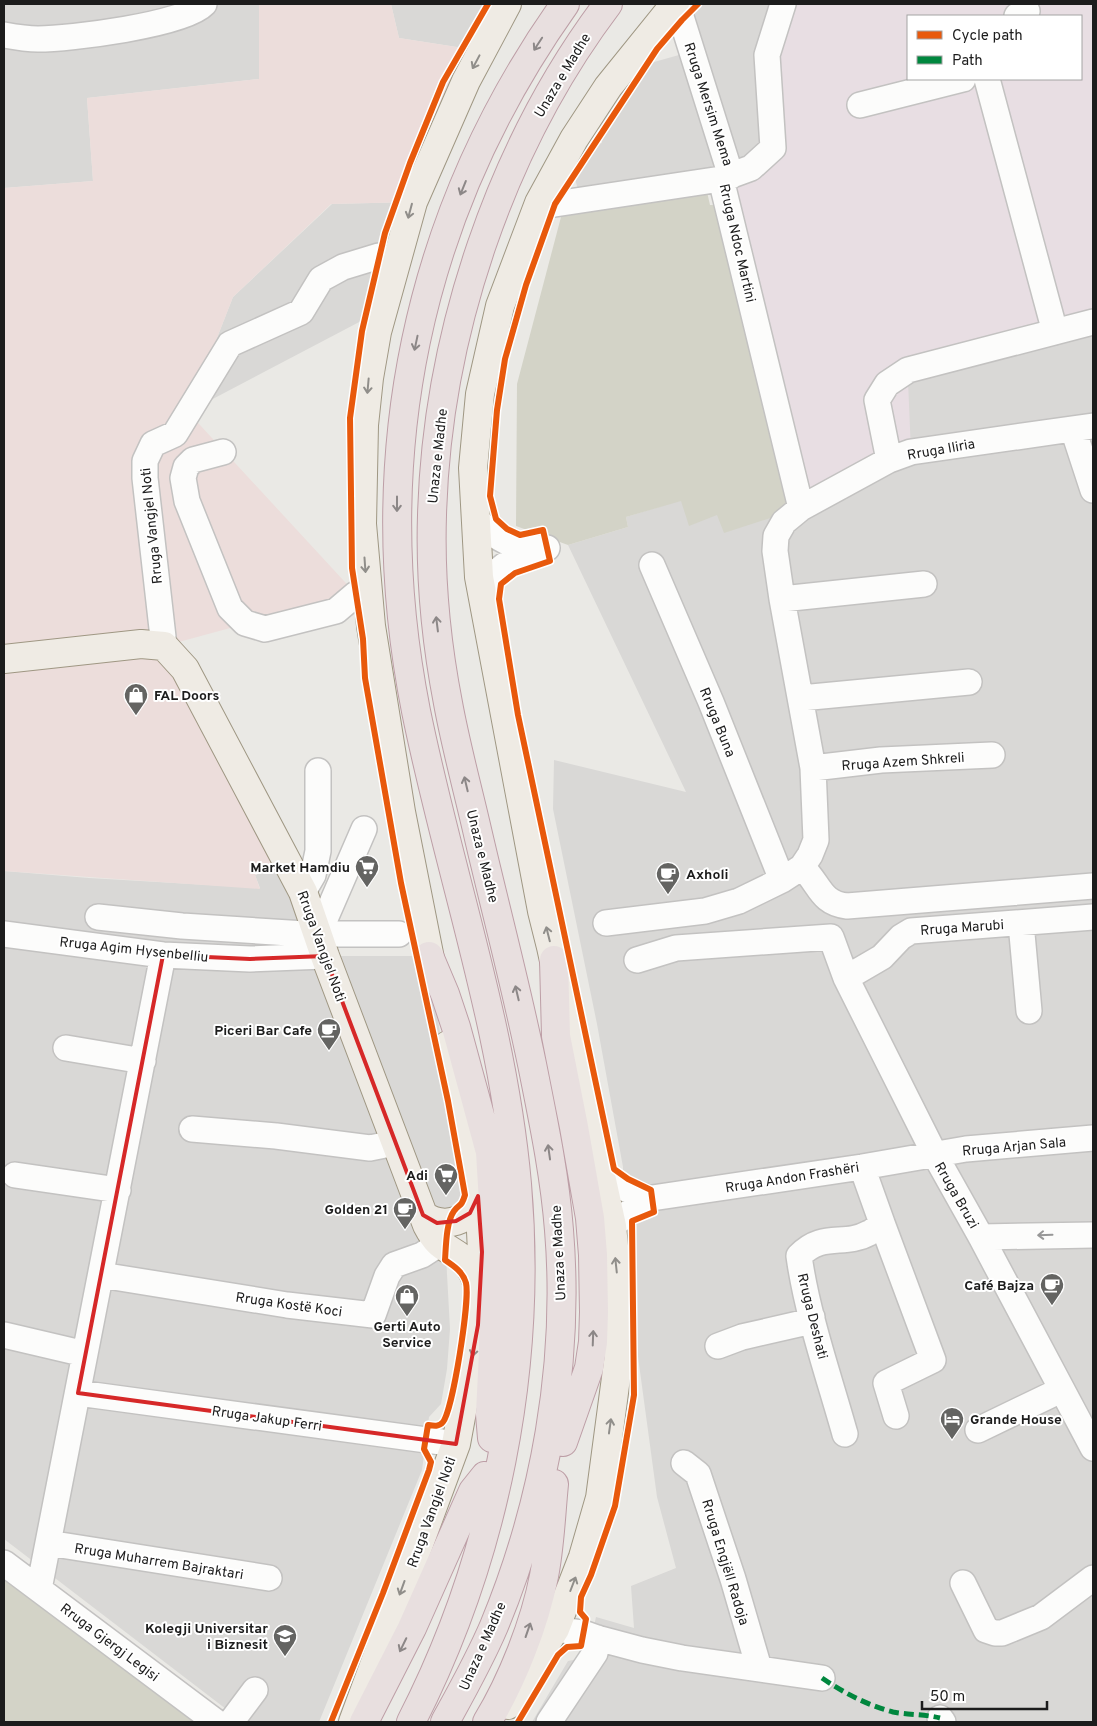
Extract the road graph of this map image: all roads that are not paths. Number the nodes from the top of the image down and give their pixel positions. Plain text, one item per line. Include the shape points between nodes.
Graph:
1 (204, 4) edge
2 (507, 4) edge
3 (565, 4) edge
4 (608, 4) edge
5 (676, 4) edge
6 (783, 4) edge
7 (4, 35) edge
8 (959, 80) edge
9 (987, 80) edge
10 (860, 105) dead end
11 (726, 178) junction
12 (539, 203) junction
13 (379, 256) dead end
14 (1093, 322) edge
15 (1055, 332) junction
16 (1083, 427) edge
17 (223, 452) dead end
18 (889, 460) junction
19 (1093, 490) edge
20 (801, 508) junction
21 (476, 519) junction
22 (652, 564) dead end
23 (924, 584) dead end
24 (482, 593) junction
25 (356, 594) dead end
26 (782, 599) junction
27 (164, 646) junction
28 (4, 659) edge
29 (969, 682) dead end
30 (801, 698) junction
31 (992, 755) dead end
32 (813, 768) junction
33 (318, 771) dead end
34 (364, 829) dead end
35 (792, 874) junction
36 (1093, 886) edge
37 (303, 892) junction
38 (98, 917) dead end
39 (1093, 918) edge
40 (606, 923) dead end
41 (1021, 923) junction
42 (4, 934) edge
43 (399, 934) dead end
44 (322, 945) junction
45 (163, 955) junction
46 (429, 956) junction
47 (554, 960) junction
48 (637, 960) dead end
49 (846, 978) junction
50 (1030, 1011) dead end
51 (66, 1048) dead end
52 (143, 1061) junction
53 (192, 1130) dead end
54 (1093, 1138) edge
55 (395, 1143) junction
56 (935, 1155) junction
57 (862, 1167) junction
58 (15, 1175) dead end
59 (603, 1179) junction
60 (118, 1190) junction
61 (555, 1190) junction
62 (478, 1196) junction
63 (649, 1199) junction
64 (882, 1223) junction
65 (612, 1226) junction
66 (430, 1228) junction
67 (1093, 1235) edge
68 (981, 1237) junction
69 (520, 1238) junction
70 (101, 1275) junction
71 (481, 1296) junction
72 (812, 1316) junction
73 (4, 1335) edge
74 (718, 1346) dead end
75 (85, 1354) junction
76 (1061, 1390) junction
77 (78, 1393) junction
78 (896, 1416) dead end
79 (978, 1430) dead end
80 (845, 1434) dead end
81 (492, 1438) junction
82 (563, 1442) junction
83 (456, 1444) junction
84 (1093, 1448) edge
85 (684, 1463) dead end
86 (485, 1476) junction
87 (554, 1484) junction
88 (48, 1543) junction
89 (4, 1562) edge
90 (269, 1578) dead end
91 (1093, 1578) edge
92 (963, 1583) dead end
93 (39, 1589) junction
94 (501, 1606) junction
95 (555, 1629) junction
96 (597, 1638) junction
97 (759, 1668) junction
98 (822, 1678) dead end
99 (255, 1690) dead end
100 (216, 1722) edge
101 (231, 1722) edge
102 (353, 1722) edge
103 (364, 1722) edge
104 (410, 1722) edge
105 (445, 1722) edge
106 (487, 1722) edge
107 (497, 1722) edge
108 (549, 1722) edge

1 - 7 street via 177,18 72,38 36,39
2 -> 46 main road, Rruga Vangjel Noti via 466,81 412,202 377,332 364,425 362,524 370,617 401,812
3 -> 69 highway via 518,76 493,122 449,224 416,343 404,406 397,492 400,591 415,704 505,1092
61 -> 4 highway, Unaza e Madhe via 522,1016 447,701 433,588 432,508 438,438 452,351 487,229 544,103
5 - 11 street, Rruga Mersim Mema
5 - 12 main road via 608,87 574,139
6 - 11 street, Rruga Ndoc Martini via 767,55 773,148 751,168
8 - 10 street
9 - 15 street
11 - 12 street via 563,203
11 - 20 street, Rruga Ndoc Martini
12 - 21 main road via 500,306 480,394 473,468
13 - 27 street, Rruga Vangjel Noti via 344,267 321,279 301,312 230,344 175,434 153,444 144,461
14 - 15 street
15 - 18 street via 908,370 887,384 877,400
16 - 18 street, Rruga Iliria via 911,452
16 - 19 street
17 - 25 street via 194,460 186,467 183,478 187,501 230,608 245,623 265,629 336,611
18 - 20 street, Rruga Iliria
20 - 26 street via 784,522 776,536
21 - 24 main road
21 - 24 street via 498,538 512,545 547,548 505,565 494,573
22 - 35 street, Rruga Buna via 711,702
23 - 26 street
47 -> 24 main road via 540,902
26 - 30 street
27 - 28 main road via 141,644
27 - 37 main road, Rruga Vangjel Noti via 185,669
29 - 30 street
30 - 32 street
31 - 32 street, Rruga Azem Shkreli via 880,760
32 - 35 street via 816,840 810,855
33 - 37 street via 318,851 313,875
34 - 44 street
35 - 36 street, Rruga Buna via 812,876 829,901 847,906
35 - 40 street via 739,901 705,911
37 - 44 main road, Rruga Vangjel Noti
38 - 44 street
39 - 41 street, Rruga Marubi
41 - 49 street, Rruga Marubi via 906,933 882,957
41 - 50 street
42 - 45 street, Rruga Agim Hysenbelliu
43 - 44 street
44 - 45 street, Rruga Agim Hysenbelliu via 250,959
44 - 55 main road, Rruga Vangjel Noti
45 - 52 street
46 - 62 main road, Rruga Vangjel Noti via 465,1117
46 - 81 highway via 456,1027 490,1152 494,1272
47 - 59 main road
82 -> 47 highway via 592,1351 593,1256 590,1218 556,1036
48 - 49 street, Rruga Bruzi via 676,948 831,937
49 - 56 street, Rruga Bruzi
51 - 52 street
52 - 60 street
53 - 55 street via 370,1148
54 - 56 street, Rruga Arjan Sala via 966,1149
55 - 66 main road, Rruga Vangjel Noti
56 - 57 street, Rruga Andon Frashëri
56 - 68 street, Rruga Bruzi
57 - 63 street, Rruga Andon Frashëri
57 - 64 street
58 - 60 street
59 - 63 street
59 - 65 main road
60 - 70 street
61 - 82 highway via 563,1211 574,1276 573,1361
61 - 94 highway, Unaza e Madhe via 561,1312 556,1394 535,1500
62 - 66 main road via 470,1213 456,1221 437,1223
62 - 71 main road, Rruga Vangjel Noti via 482,1238
63 - 65 street, Rruga Andon Frashëri
64 - 72 street, Rruga Deshati via 870,1233 857,1237 818,1242 799,1256
64 - 78 street via 933,1360 886,1383
95 -> 65 main road via 583,1557 600,1498 619,1355 618,1287
66 - 70 street, Rruga Kostë Koci via 422,1255 394,1266 387,1276 373,1316
66 - 71 main road, Rruga Vangjel Noti via 470,1267
67 -> 68 street
68 - 76 street, Rruga Bruzi
69 - 81 highway via 508,1290
69 - 104 highway via 520,1302 514,1382 493,1499 473,1571 449,1638
70 - 75 street
71 -> 83 main road, Rruga Vangjel Noti
72 - 74 street via 803,1323
72 - 80 street, Rruga Deshati
73 - 75 street
75 - 77 street
76 - 79 street
76 - 84 street, Rruga Bruzi
77 - 83 street, Rruga Jakup Ferri
77 - 88 street
81 - 86 highway
82 - 87 highway
83 -> 102 main road, Rruga Vangjel Noti
85 - 97 street, Rruga Engjëll Radoja via 698,1474
86 -> 103 highway via 470,1497 412,1628
86 - 104 highway via 430,1655 412,1702
87 - 94 highway via 532,1556 518,1584
106 -> 87 highway via 512,1674 536,1610 544,1576
88 - 90 street, Rruga Muharrem Bajraktari
88 - 93 street
89 - 93 street, Rruga Gjergj Legisi
91 - 92 street via 1041,1618 1002,1633 986,1630
93 - 100 street, Rruga Gjergj Legisi
94 - 105 highway, Unaza e Madhe via 478,1661
95 - 96 street
95 - 107 main road
96 - 97 street via 682,1658
96 - 108 street via 595,1653
97 - 98 street
99 - 101 street

